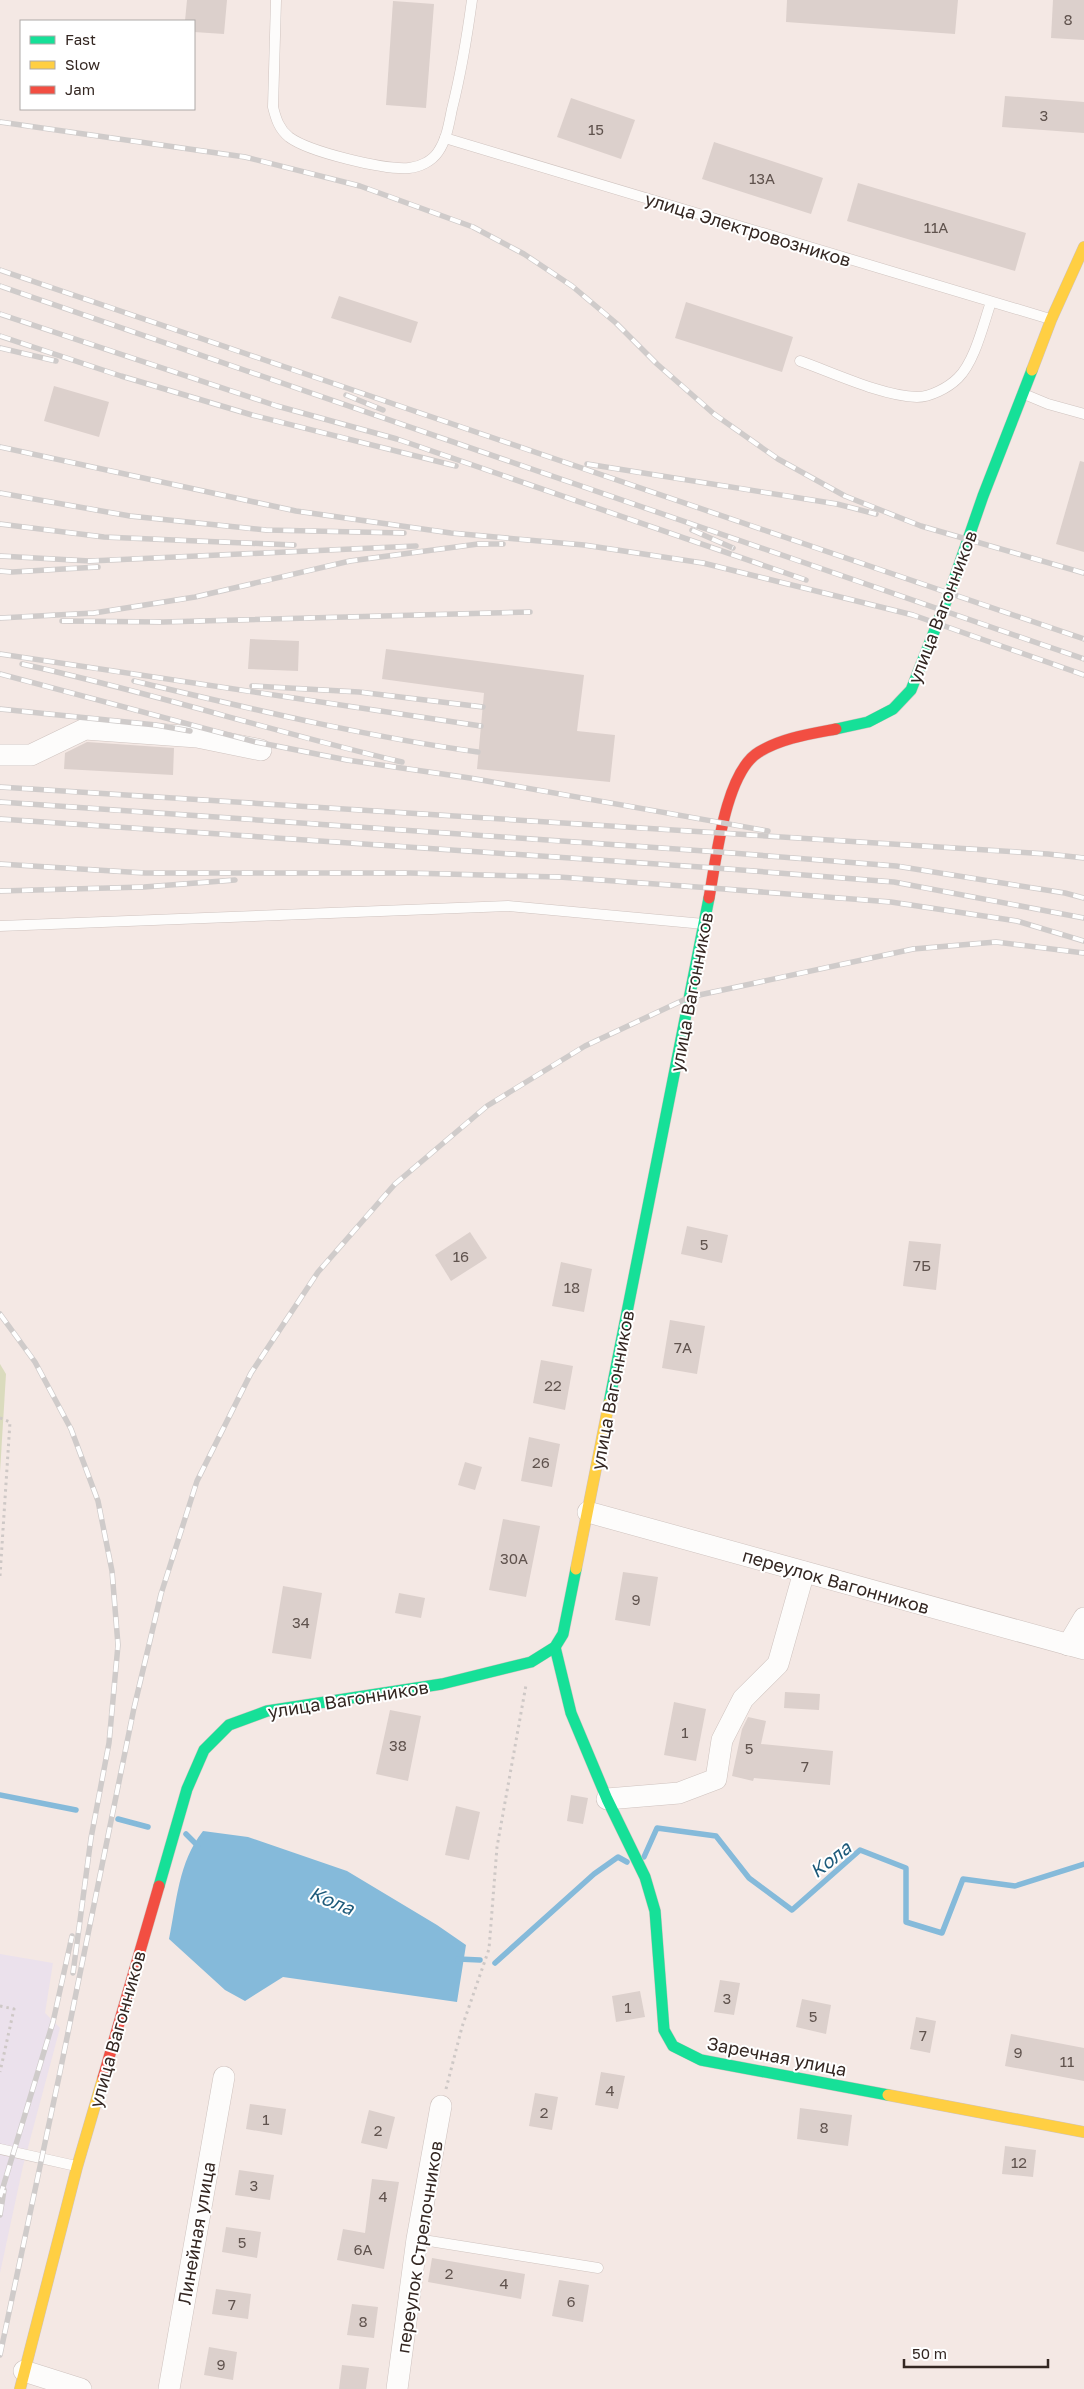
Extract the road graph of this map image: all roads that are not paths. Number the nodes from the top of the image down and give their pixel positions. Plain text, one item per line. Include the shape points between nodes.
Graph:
1 (276, 0) edge
2 (472, 0) edge
3 (446, 138) junction
4 (1084, 247) edge
5 (991, 302) junction
6 (1051, 320) junction
7 (800, 362) dead end
8 (1023, 394) junction
9 (1084, 414) edge
10 (260, 750) dead end
11 (0, 754) edge
12 (705, 924) junction
13 (0, 926) edge
14 (588, 1512) junction
15 (804, 1572) junction
16 (1084, 1618) edge
17 (555, 1647) junction
18 (1076, 1647) edge
19 (606, 1799) junction
20 (224, 2077) dead end
21 (441, 2106) road end
22 (1084, 2132) edge
23 (0, 2149) edge
24 (77, 2167) junction
25 (417, 2239) junction
26 (598, 2268) dead end
27 (22, 2380) edge
28 (80, 2389) edge
29 (169, 2389) edge
30 (397, 2389) edge

1 - 3 lane via 272,108 287,136 315,150 392,168 426,164 438,153
2 - 3 lane via 464,60
3 - 5 lane, улица Электровозников
4 - 6 street, улица Вагонников
5 - 6 lane, улица Электровозников
5 - 7 lane via 973,353 958,378 939,391 918,397 894,394
6 - 8 street, улица Вагонников
8 - 9 lane
8 - 12 street, улица Вагонников via 911,690 893,709 868,722 780,742 757,753 740,772 728,803
10 - 11 street via 197,737 85,729 31,754
12 - 13 lane via 508,906
12 - 14 street, улица Вагонников
14 - 15 street, переулок Вагонников
14 - 17 street, улица Вагонников via 563,1634
15 - 18 street, переулок Вагонников
15 - 19 street via 778,1664 743,1699 722,1740 716,1779 678,1793
16 - 18 street
17 - 19 street, Заречная улица via 571,1713
17 - 24 street, улица Вагонников via 531,1662 442,1684 267,1711 230,1725 204,1750 187,1789
19 - 22 street, Заречная улица via 645,1877 655,1911 664,2030 673,2046 701,2060
20 - 29 street, Линейная улица
21 - 25 street, переулок Стрелочников
23 - 24 lane
24 - 27 street, улица Вагонников
25 - 26 lane
25 - 30 street, переулок Стрелочников
27 - 28 street

